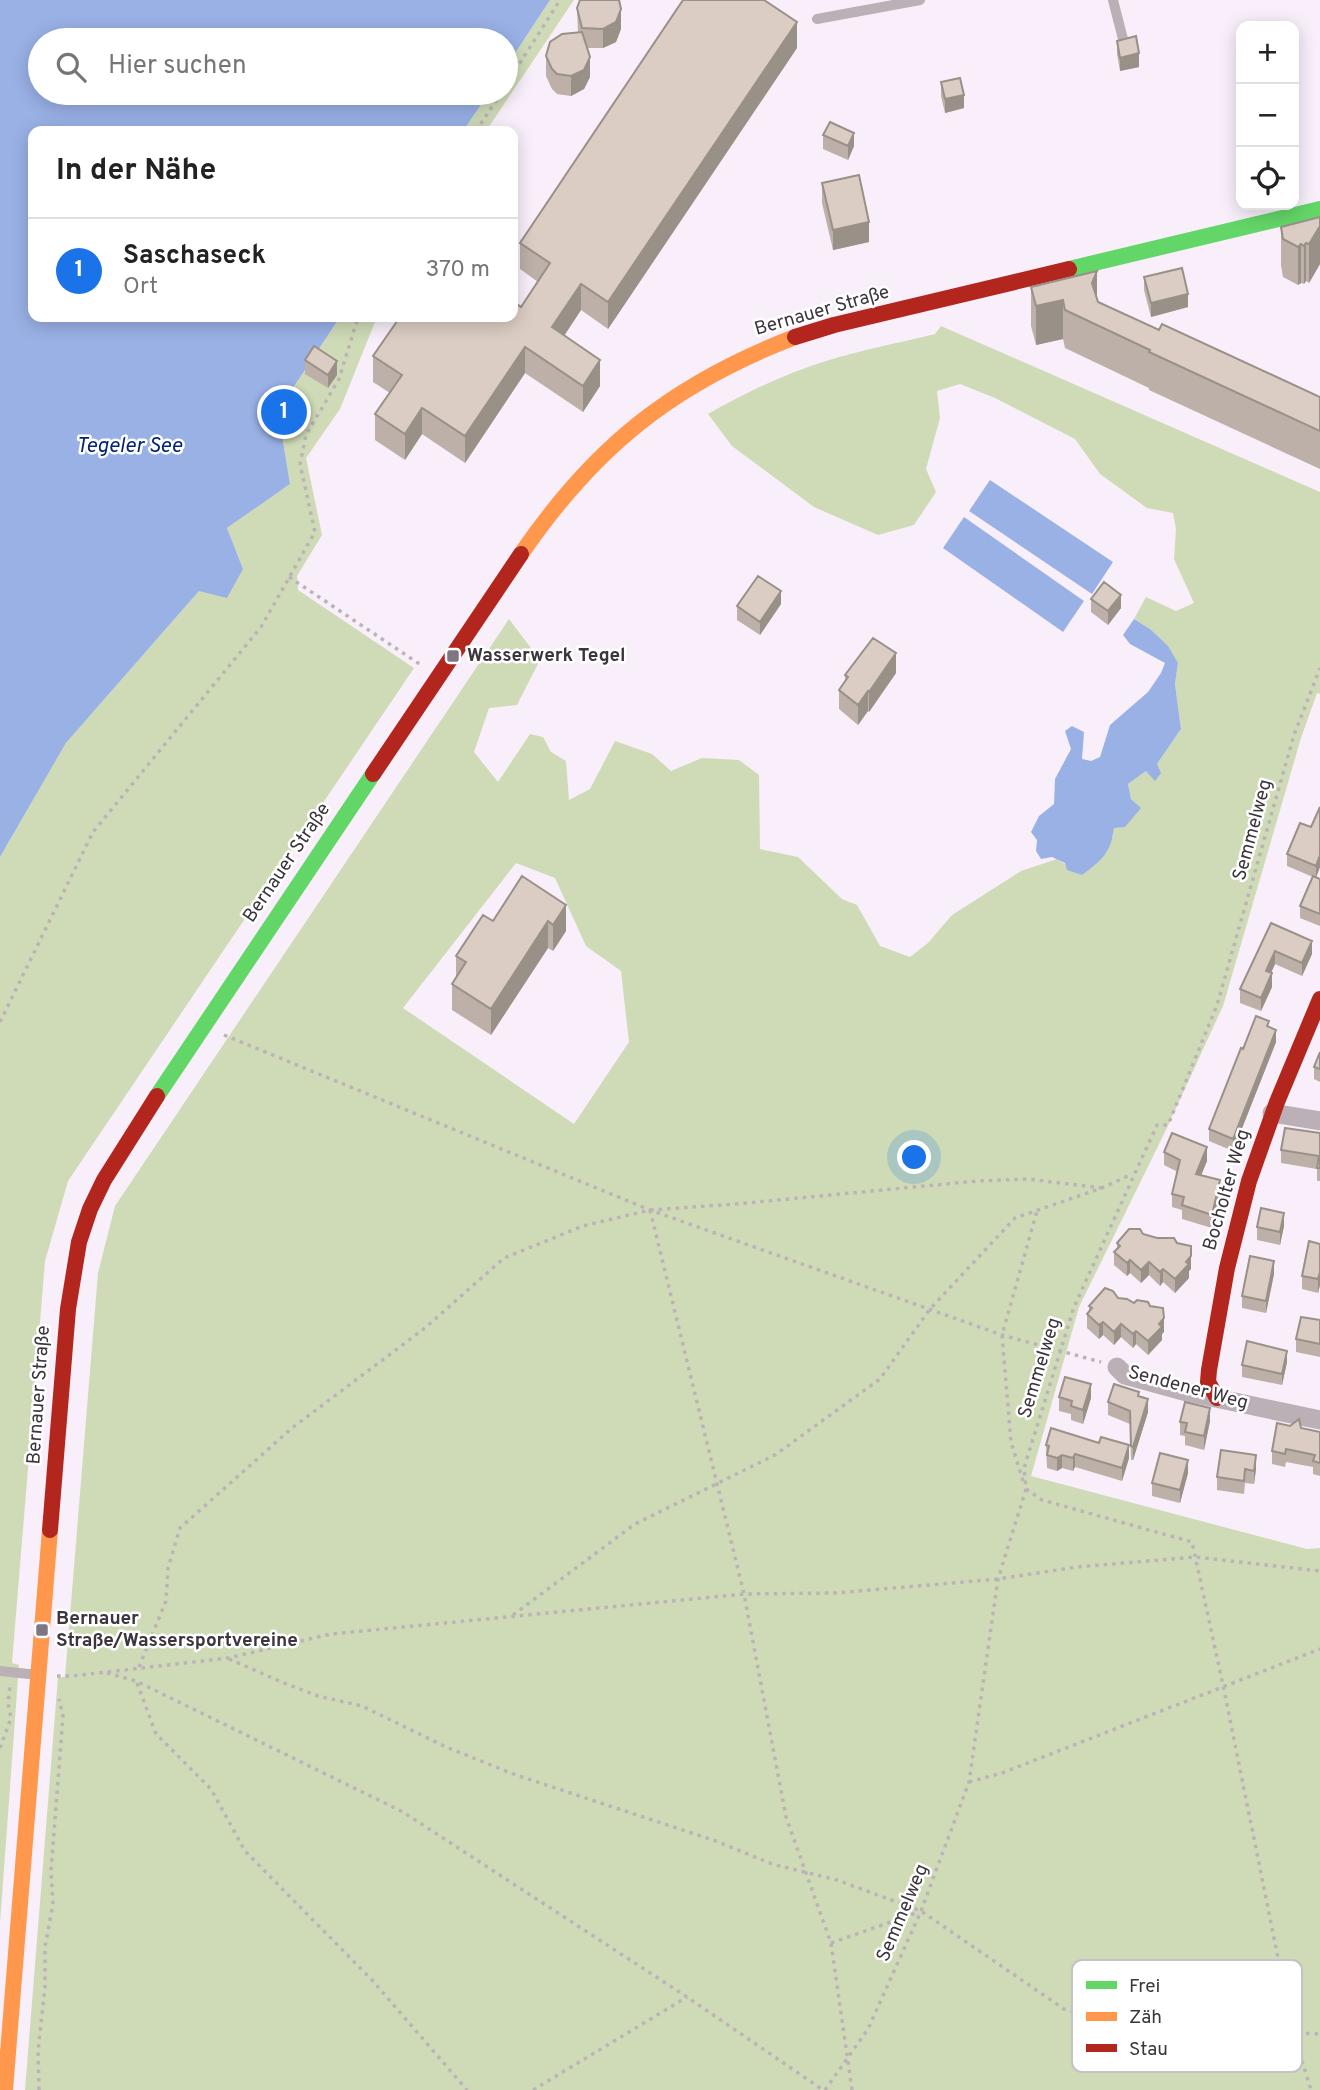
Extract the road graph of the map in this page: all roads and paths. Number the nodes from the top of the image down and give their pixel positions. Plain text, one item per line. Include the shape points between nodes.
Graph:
1 (560, 0) edge
2 (920, 0) edge
3 (1113, 0) edge
4 (817, 19) dead end
5 (1124, 43) edge
6 (518, 66) edge
7 (493, 105) edge
8 (479, 126) edge
9 (1320, 209) edge
10 (356, 322) edge
11 (289, 577) junction
12 (421, 665) dead end
13 (1320, 668) edge
14 (1320, 999) edge
15 (0, 1022) edge
16 (222, 1034) dead end
17 (1272, 1113) junction
18 (1320, 1121) edge
19 (1134, 1174) junction
20 (1102, 1188) junction
21 (650, 1210) junction
22 (1037, 1211) junction
23 (930, 1309) junction
24 (1002, 1335) junction
25 (1059, 1350) junction
26 (1117, 1367) joint
27 (1217, 1398) junction
28 (1320, 1420) edge
29 (715, 1484) junction
30 (1026, 1489) junction
31 (1195, 1557) junction
32 (1320, 1570) edge
33 (999, 1579) junction
34 (744, 1594) junction
35 (511, 1617) junction
36 (1320, 1649) edge
37 (228, 1658) junction
38 (139, 1667) junction
39 (0, 1671) edge
40 (105, 1673) junction
41 (16, 1674) junction
42 (45, 1675) junction
43 (136, 1681) junction
44 (55, 1683) dead end
45 (1223, 1685) junction
46 (59, 1690) dead end
47 (0, 1748) edge
48 (969, 1782) junction
49 (806, 1872) junction
50 (921, 1911) junction
51 (831, 1943) junction
52 (1278, 1960) edge
53 (687, 1997) junction
54 (1072, 2011) edge
55 (1302, 2033) edge
56 (1320, 2034) edge
57 (848, 2058) junction
58 (1302, 2061) edge
59 (5, 2090) edge
60 (39, 2090) edge
61 (467, 2090) edge
62 (533, 2090) edge
63 (824, 2090) edge
64 (852, 2090) edge
65 (1311, 2090) edge

1 - 6 path
2 - 4 lane
3 - 5 lane
7 - 8 path
9 - 42 main road, Bernauer Straße via 774,344 665,403 618,439 573,484 234,980 97,1192 70,1282
10 - 11 path via 339,379 306,435 300,464 315,532
11 - 12 path
11 - 15 path via 261,627 93,832
13 - 19 path, Semmelweg via 1294,735 1217,1005 1168,1125 1157,1125
14 - 17 main road, Bocholter Weg
16 - 21 path, Sendener Weg
17 - 18 street
17 - 27 main road, Bocholter Weg via 1241,1207 1224,1285 1208,1382
19 - 20 path
19 - 25 path, Semmelweg
20 - 21 path via 1028,1179 977,1181
20 - 22 path
21 - 23 path, Sendener Weg
21 - 29 path
21 - 38 path via 583,1226 503,1258 425,1328 292,1429 180,1528 168,1568 166,1601
22 - 23 path via 1016,1218
22 - 24 path
23 - 24 path, Sendener Weg
23 - 29 path via 880,1379 775,1455
24 - 25 path, Sendener Weg
24 - 30 path via 1011,1442
25 - 26 path, Sendener Weg
25 - 30 path, Semmelweg via 1024,1468
26 - 27 street, Sendener Weg via 1125,1375
27 - 28 street, Sendener Weg
29 - 34 path
29 - 35 path via 635,1524
30 - 31 path via 1042,1500 1192,1542
30 - 33 path, Semmelweg
31 - 32 path
31 - 33 path
31 - 45 path
33 - 34 path via 836,1593
33 - 48 path, Semmelweg
34 - 35 path
34 - 49 path via 786,1818
35 - 37 path via 331,1634
36 - 45 path
37 - 38 path
37 - 49 path via 295,1687 362,1706 516,1775
38 - 40 path
39 - 41 lane
40 - 42 path
40 - 43 path
41 - 42 lane
41 - 47 path via 8,1703 11,1718
42 - 44 path
42 - 59 main road, Bernauer Straße
43 - 53 path via 403,1811
43 - 61 path via 156,1734 211,1789 245,1851 372,1980
45 - 48 path
45 - 52 path
46 - 60 path via 63,1716
48 - 50 path, Semmelweg
49 - 50 path
49 - 51 path
50 - 51 path
50 - 54 path
50 - 57 path, Semmelweg via 867,2029
51 - 57 path
53 - 62 path
53 - 63 path
55 - 56 path
57 - 63 path, Semmelweg
57 - 64 path
58 - 65 path

